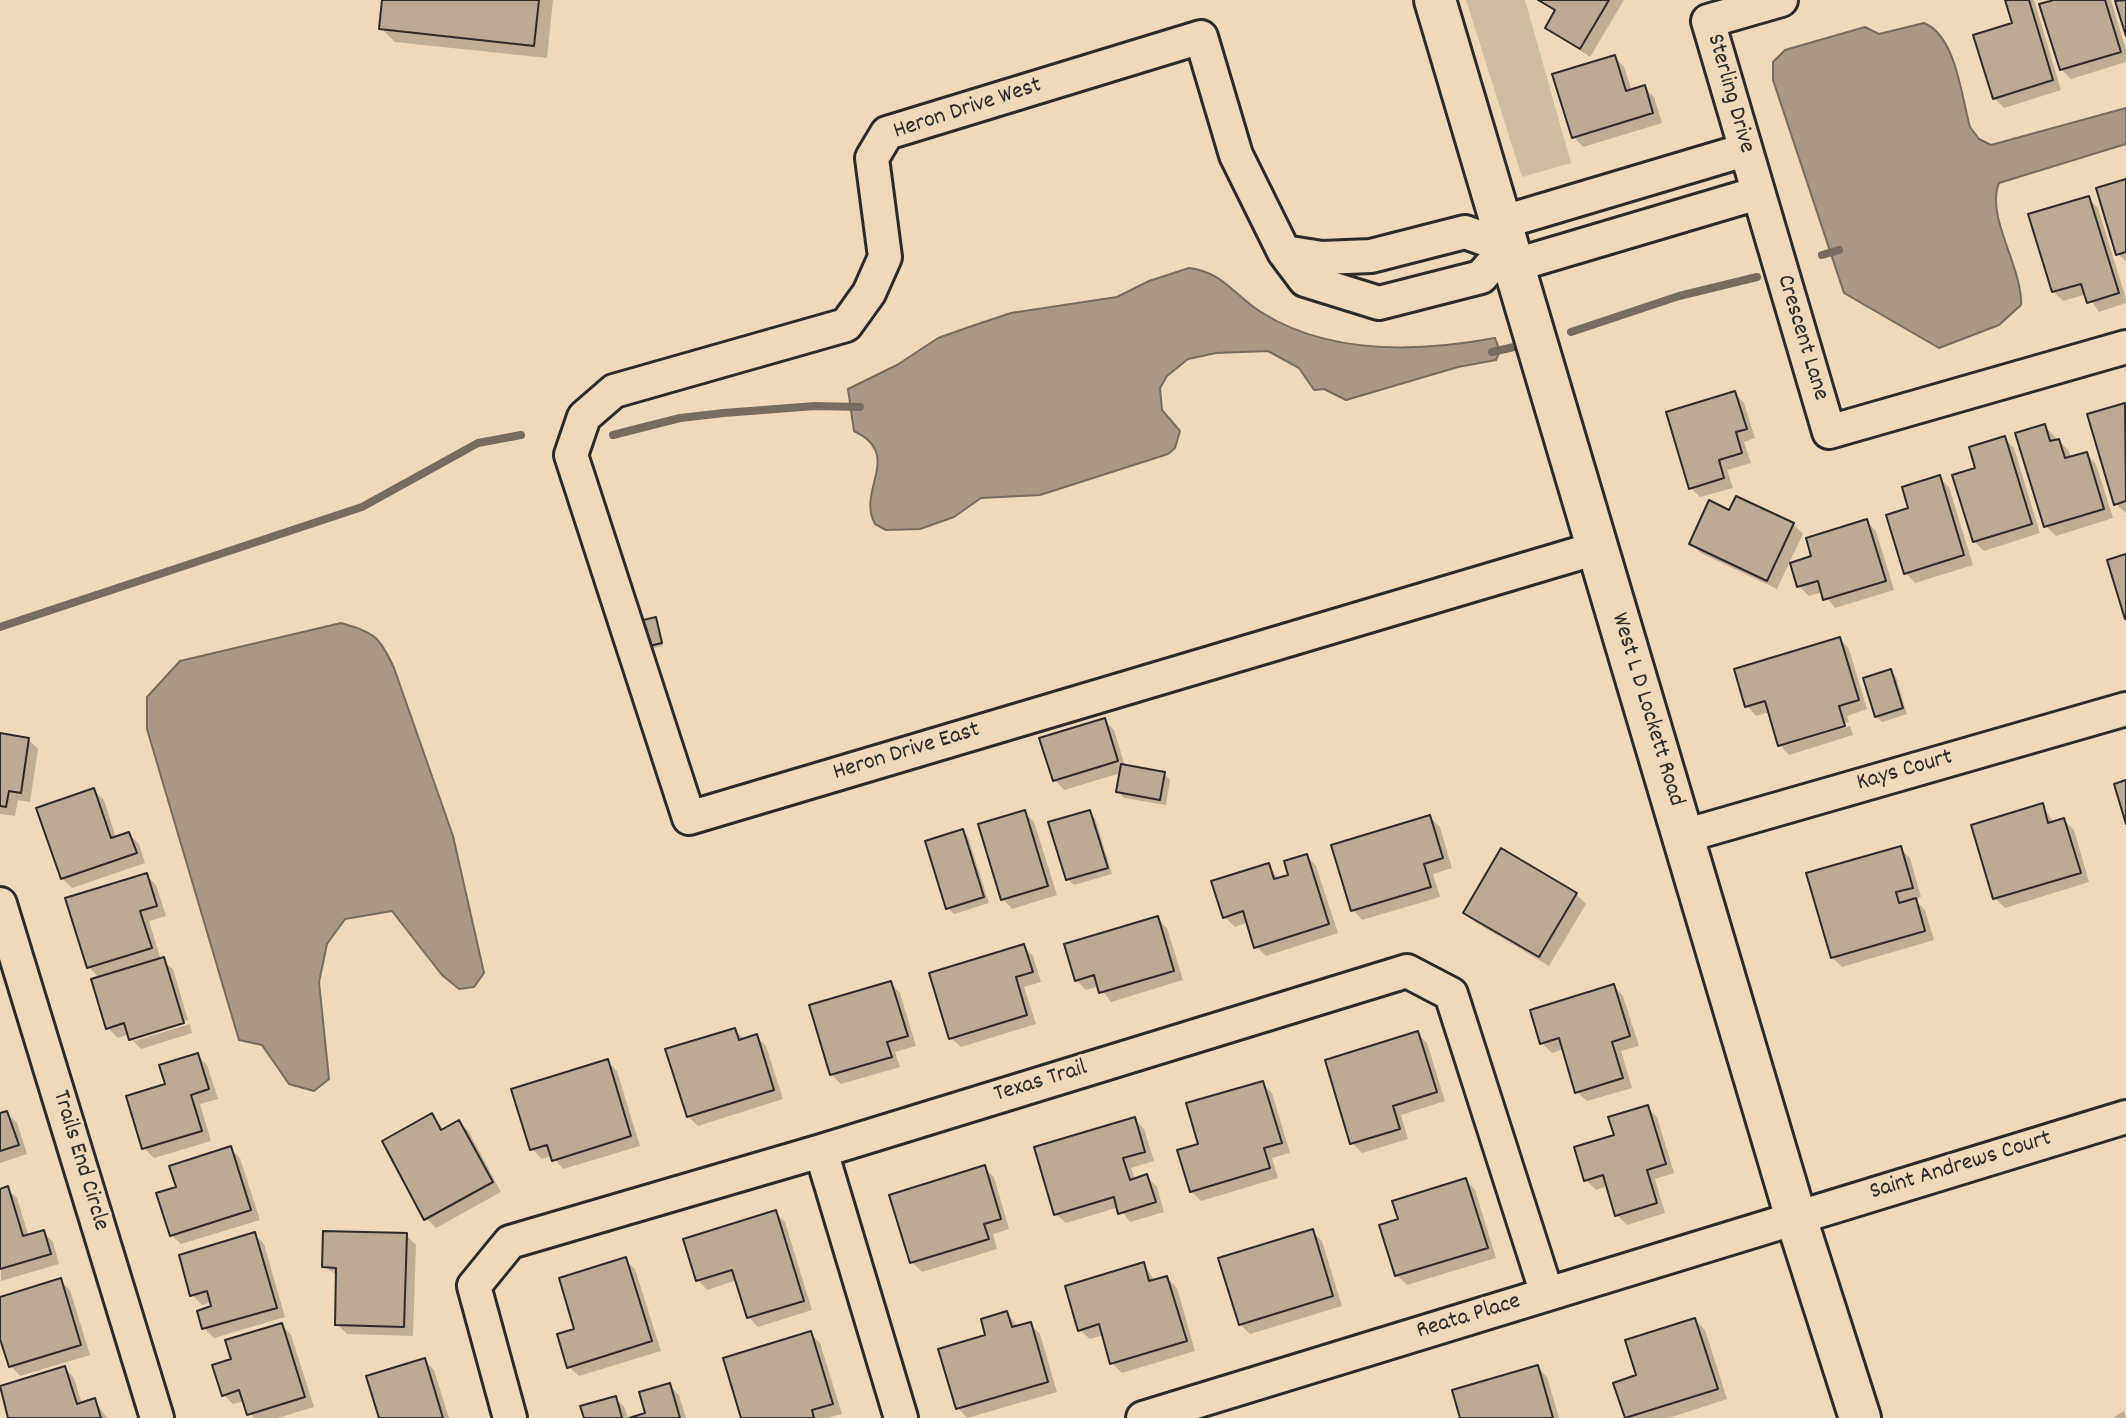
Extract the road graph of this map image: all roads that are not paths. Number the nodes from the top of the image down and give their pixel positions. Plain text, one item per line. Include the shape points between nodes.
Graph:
1 (1435, 0) edge
2 (1781, 0) edge
3 (1745, 150) junction
4 (1758, 193) junction
5 (1506, 245) junction
6 (1284, 252) junction
7 (2126, 347) edge
8 (584, 417) joint
9 (1597, 548) junction
10 (2126, 709) edge
11 (1684, 836) junction
12 (0, 904) edge
13 (2126, 1117) edge
14 (821, 1151) junction
15 (1796, 1218) junction
16 (1547, 1294) junction
17 (157, 1418) edge
18 (510, 1418) edge
19 (901, 1418) edge
20 (1143, 1418) edge
21 (1860, 1418) edge

1 - 5 main road, West L D Lockett Road
2 - 3 street, Sterling Drive via 1708,21
3 - 4 street, Sterling Drive
3 - 5 street
4 - 5 street
4 - 7 street, Crescent Lane via 1829,432
5 - 6 street via 1465,232 1371,256 1322,258
5 - 6 street, Heron Drive West via 1481,277 1379,303 1305,280
5 - 9 main road, West L D Lockett Road
6 - 8 street, Heron Drive West via 1236,155 1201,37 887,133 872,158 885,257 869,293 846,325 614,391
8 - 9 street, Heron Drive East via 571,455 689,818
9 - 11 main road, West L D Lockett Road
10 - 11 street, Kays Court
11 - 15 main road, West L D Lockett Road
12 - 17 street, Trails End Circle
13 - 15 street, Saint Andrews Court
14 - 16 street, Texas Trail via 1407,971 1451,994
14 - 18 street, Texas Trail via 510,1242 474,1286
14 - 19 street
15 - 16 street, Reata Place
15 - 21 main road, West L D Lockett Road
16 - 20 street, Reata Place

